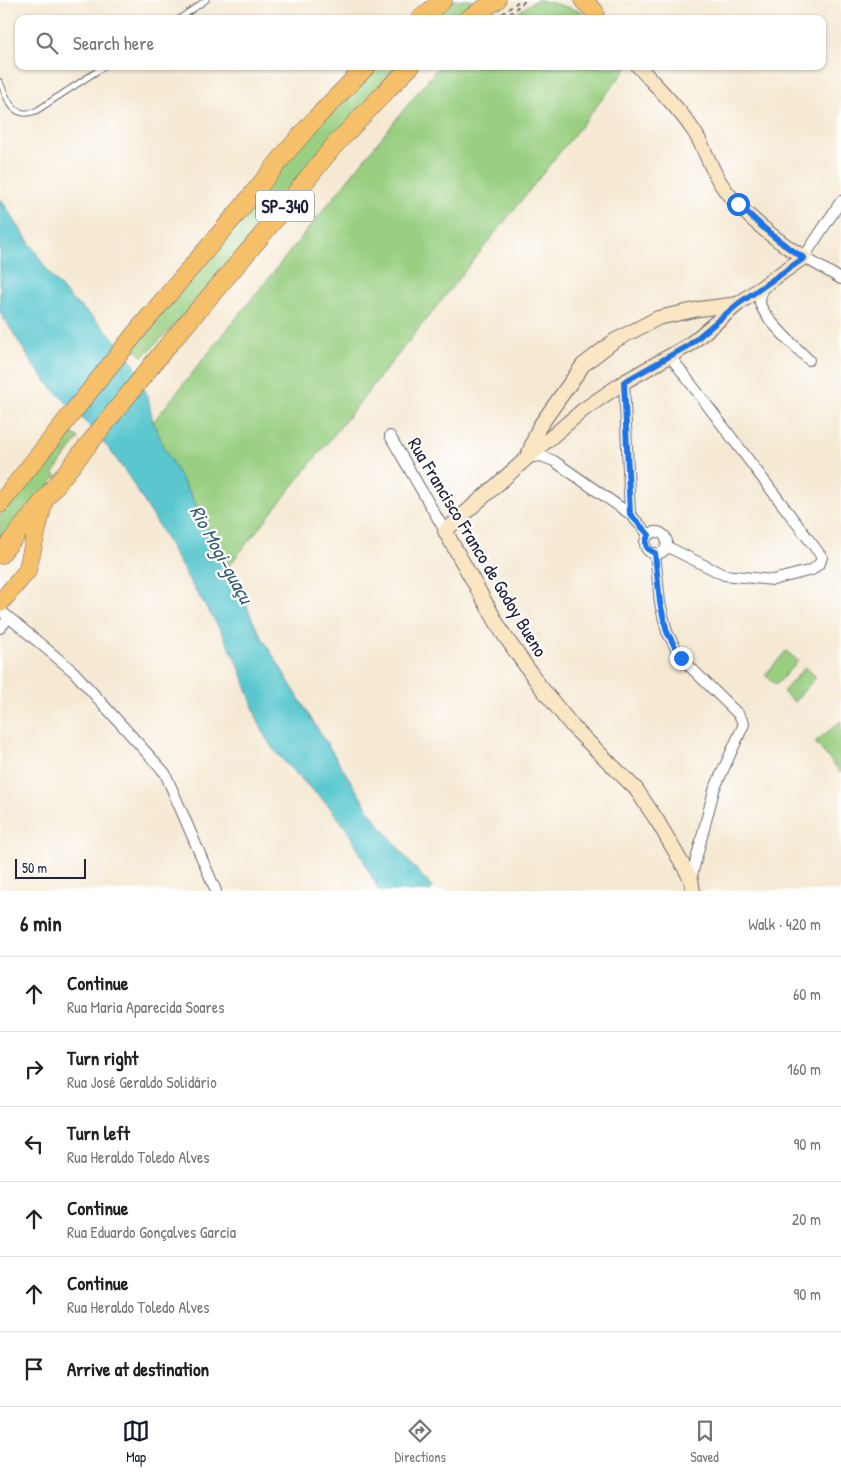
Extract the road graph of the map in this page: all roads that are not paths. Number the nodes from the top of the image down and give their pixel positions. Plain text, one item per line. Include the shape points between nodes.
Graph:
1 (206, 0) edge
2 (443, 0) edge
3 (491, 0) edge
4 (497, 0) edge
5 (185, 15) edge
6 (425, 15) edge
7 (472, 15) edge
8 (473, 15) edge
9 (100, 70) edge
10 (363, 70) edge
11 (408, 70) edge
12 (641, 70) edge
13 (0, 82) edge
14 (841, 201) edge
15 (804, 258) junction
16 (841, 279) edge
17 (763, 286) junction
18 (738, 304) junction
19 (670, 356) junction
20 (809, 360) dead end
21 (624, 382) junction
22 (390, 436) dead end
23 (527, 458) junction
24 (44, 500) junction
25 (0, 504) edge
26 (630, 514) junction
27 (445, 532) junction
28 (649, 535) junction
29 (666, 546) junction
30 (655, 553) junction
31 (0, 555) edge
32 (0, 610) edge
33 (4, 610) edge
34 (0, 628) edge
35 (692, 885) edge
36 (216, 891) edge

1 - 5 lane
2 - 6 highway
3 - 7 highway
4 - 8 highway
9 - 13 lane via 28,114 18,112 8,103
10 - 25 highway, SP-340 via 289,149 138,330
11 - 24 highway, SP-340 via 332,148
12 - 15 street via 692,128 722,186 774,237
14 - 15 street
15 - 16 street
15 - 17 street
17 - 18 street
17 - 20 street via 762,310
18 - 19 street via 689,345
18 - 23 street via 658,318 614,341 583,365 540,427
19 - 21 street
19 - 29 street via 822,557 812,570 773,580 724,575
21 - 23 street via 583,410
21 - 26 street
22 - 27 street, Rua Francisco Franco de Godoy Bueno
23 - 26 street via 541,456 554,461
23 - 27 street
24 - 31 highway, SP-340
24 - 33 highway via 27,571
26 - 28 street
27 - 35 street, Rua Francisco Franco de Godoy Bueno via 502,632 573,727 636,789
28 - 29 street via 662,534 666,537
28 - 30 street via 647,548
29 - 30 street via 660,553
30 - 35 street via 660,603 667,632 681,658 739,715 744,724 714,790
32 - 33 street
33 - 34 street
33 - 36 street via 74,672 165,773

